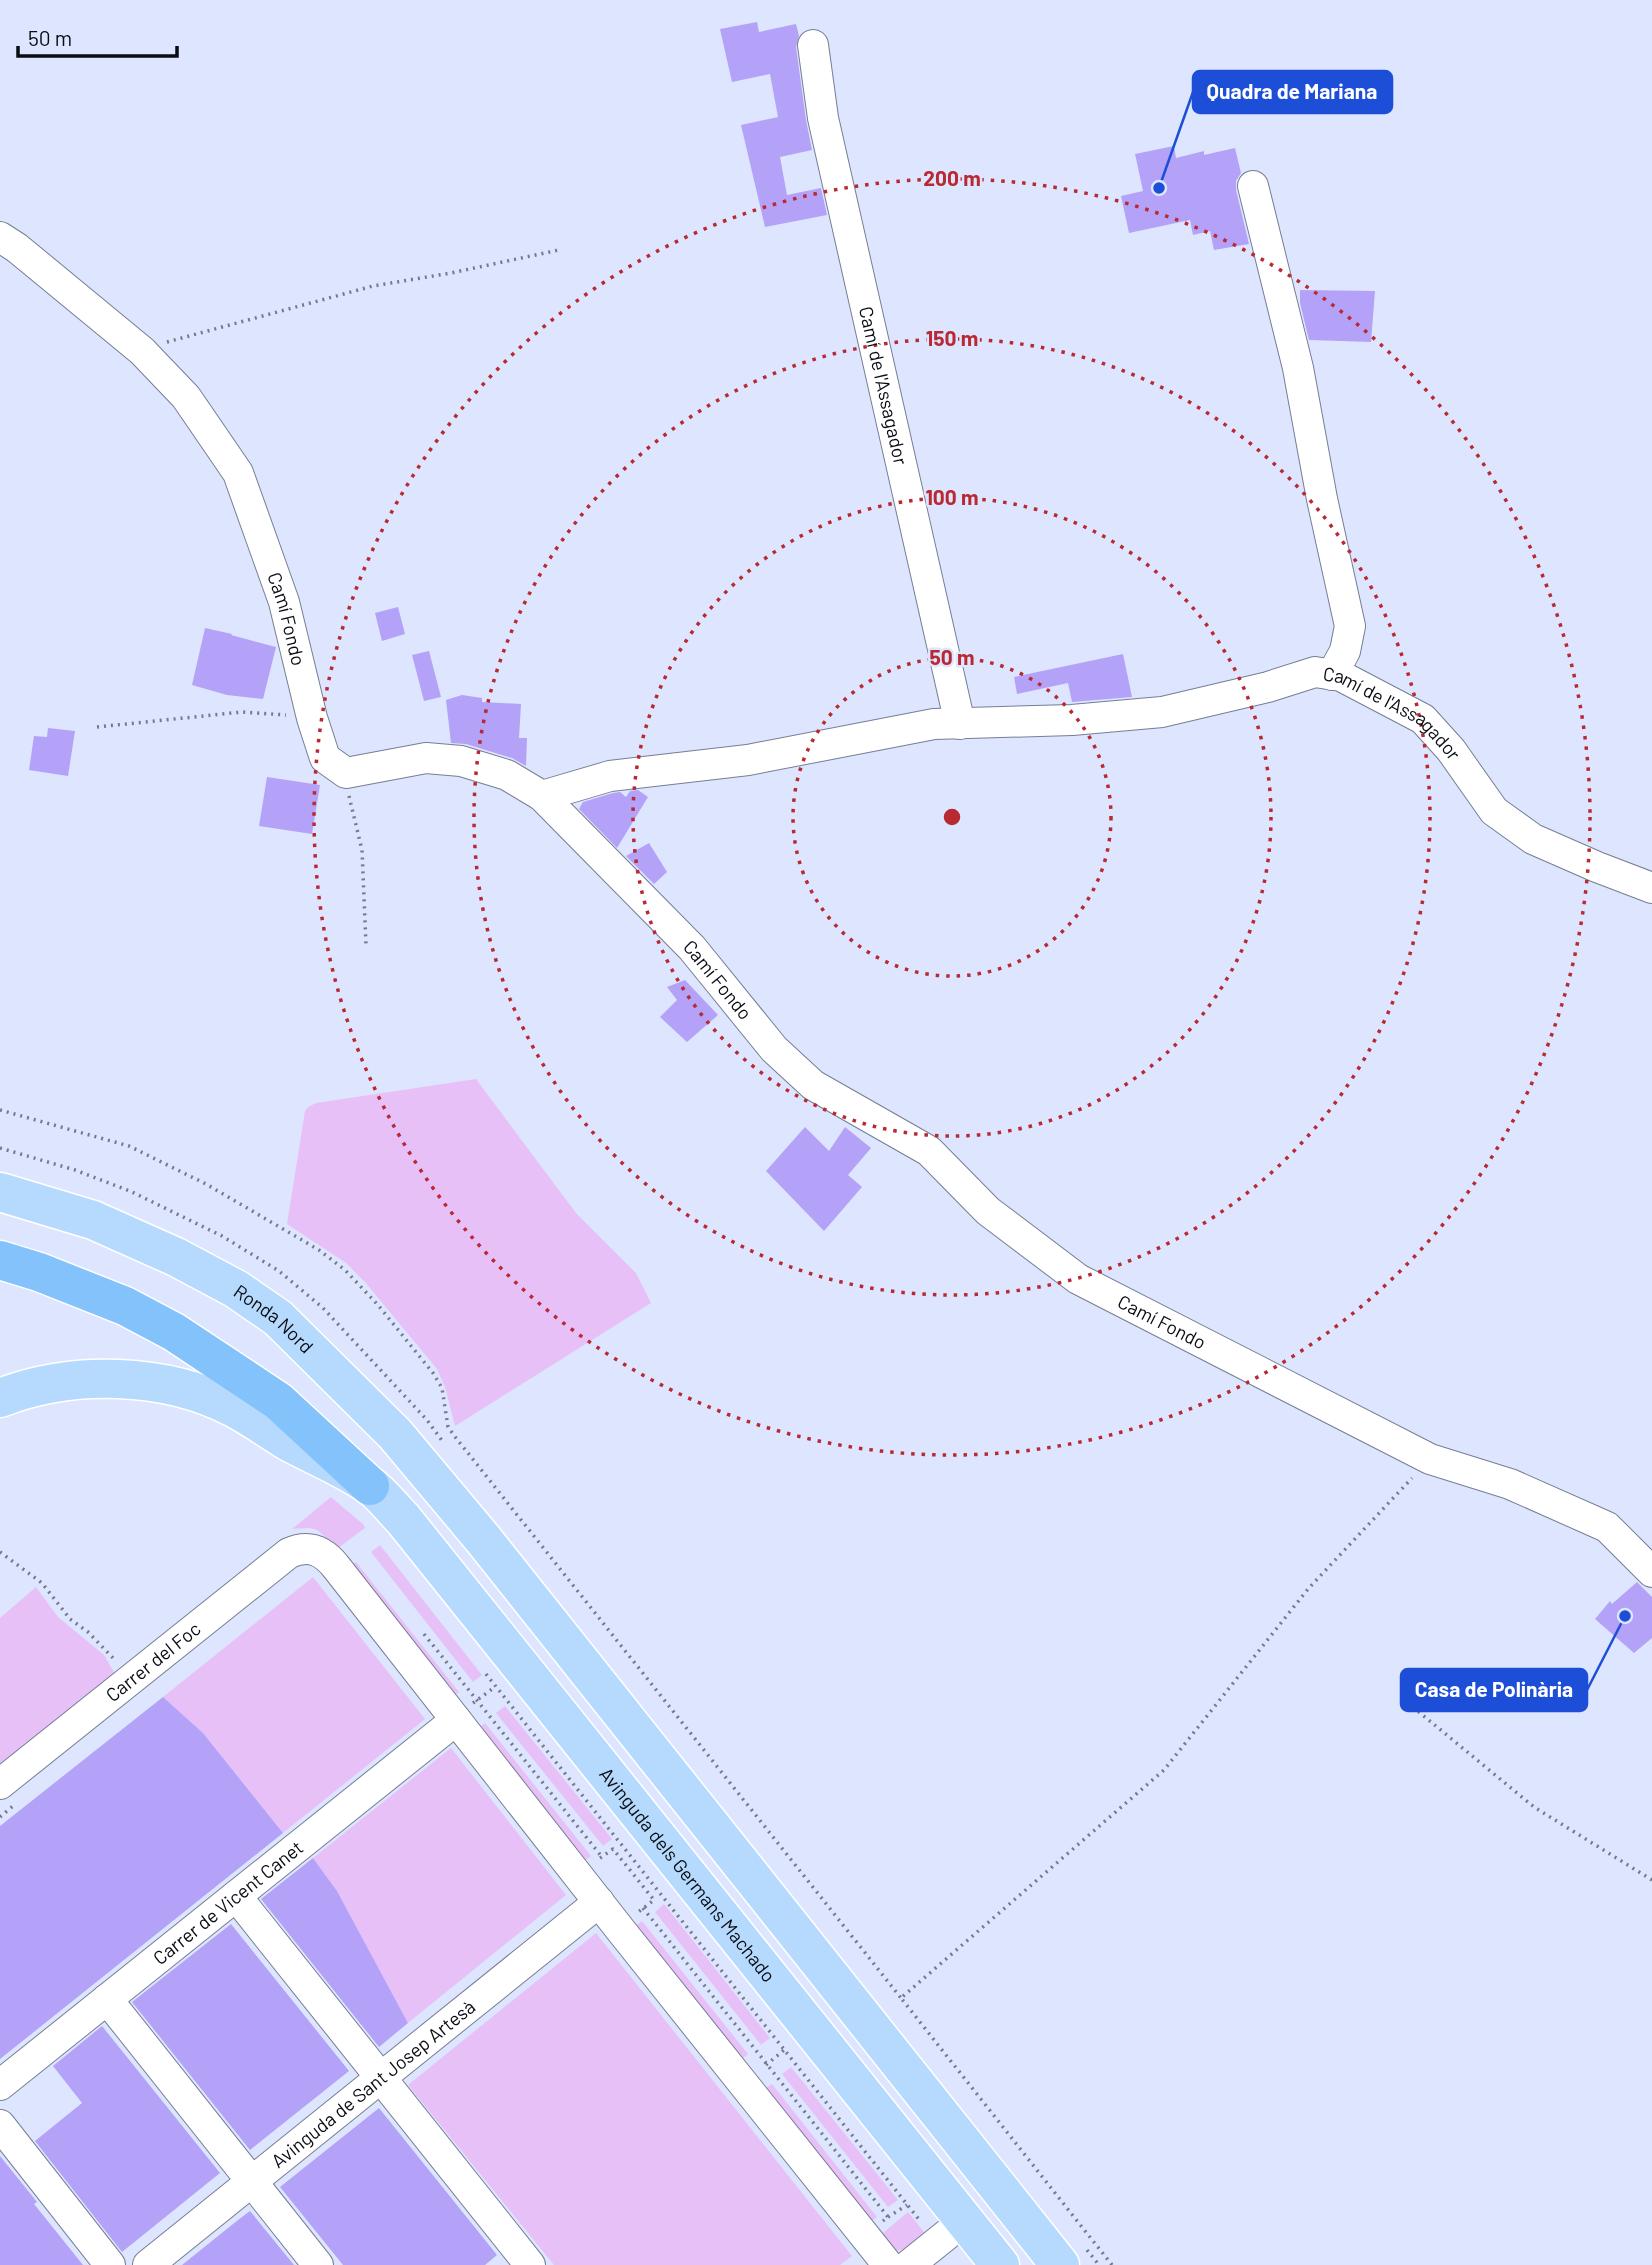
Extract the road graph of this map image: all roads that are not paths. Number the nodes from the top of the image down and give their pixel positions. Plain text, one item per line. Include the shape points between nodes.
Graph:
1 (813, 45) dead end
2 (1253, 186) dead end
3 (0, 237) edge
4 (1332, 675) junction
5 (960, 724) junction
6 (542, 796) junction
7 (1652, 888) edge
8 (0, 1192) edge
9 (0, 1260) edge
10 (0, 1398) edge
11 (370, 1486) junction
12 (1652, 1572) edge
13 (462, 1714) junction
14 (0, 1784) edge
15 (236, 1896) junction
16 (599, 1902) junction
17 (107, 1998) junction
18 (380, 2079) junction
19 (0, 2085) edge
20 (0, 2126) edge
21 (251, 2181) junction
22 (965, 2220) junction
23 (110, 2265) edge
24 (148, 2265) edge
25 (318, 2265) edge
26 (530, 2265) edge
27 (888, 2265) edge
28 (909, 2265) edge
29 (1000, 2265) edge
30 (1060, 2265) edge

1 - 5 street, Camí de l'Assagador via 824,118
2 - 4 street via 1297,368 1350,626 1345,651
3 - 6 street, Camí Fondo via 142,351 186,397 238,473 284,602 325,758 346,773 426,758 461,761 507,775
4 - 5 street, Camí de l'Assagador via 1315,672 1162,712
4 - 7 street, Camí de l'Assagador via 1423,719 1494,811 1533,839
5 - 6 street, Camí de l'Assagador via 934,724 748,760 610,776
6 - 12 street, Camí Fondo via 692,948 774,1049 813,1085 929,1151 988,1212 1078,1279 1430,1459 1510,1484 1607,1527
8 - 30 main road, Ronda Nord via 93,1220 236,1289 278,1318 395,1434
9 - 11 highway via 125,1306 174,1332 278,1401
10 - 11 main road, Avinguda dels Germans Machado via 17,1391 104,1379 188,1390 234,1409
11 - 22 main road, Avinguda dels Germans Machado via 403,1519
13 - 14 street, Carrer del Foc via 330,1559 310,1548 298,1549
13 - 15 street, Carrer de Vicent Canet
13 - 16 street
15 - 17 street, Carrer de Vicent Canet
15 - 18 street
16 - 18 street, Avinguda de Sant Josep Artesà
16 - 27 street
17 - 19 street, Carrer de Vicent Canet
17 - 21 street
18 - 21 street, Avinguda de Sant Josep Artesà
18 - 26 street
20 - 23 street
21 - 24 street, Avinguda de Sant Josep Artesà
21 - 25 street
22 - 28 street
22 - 29 main road, Avinguda dels Germans Machado

